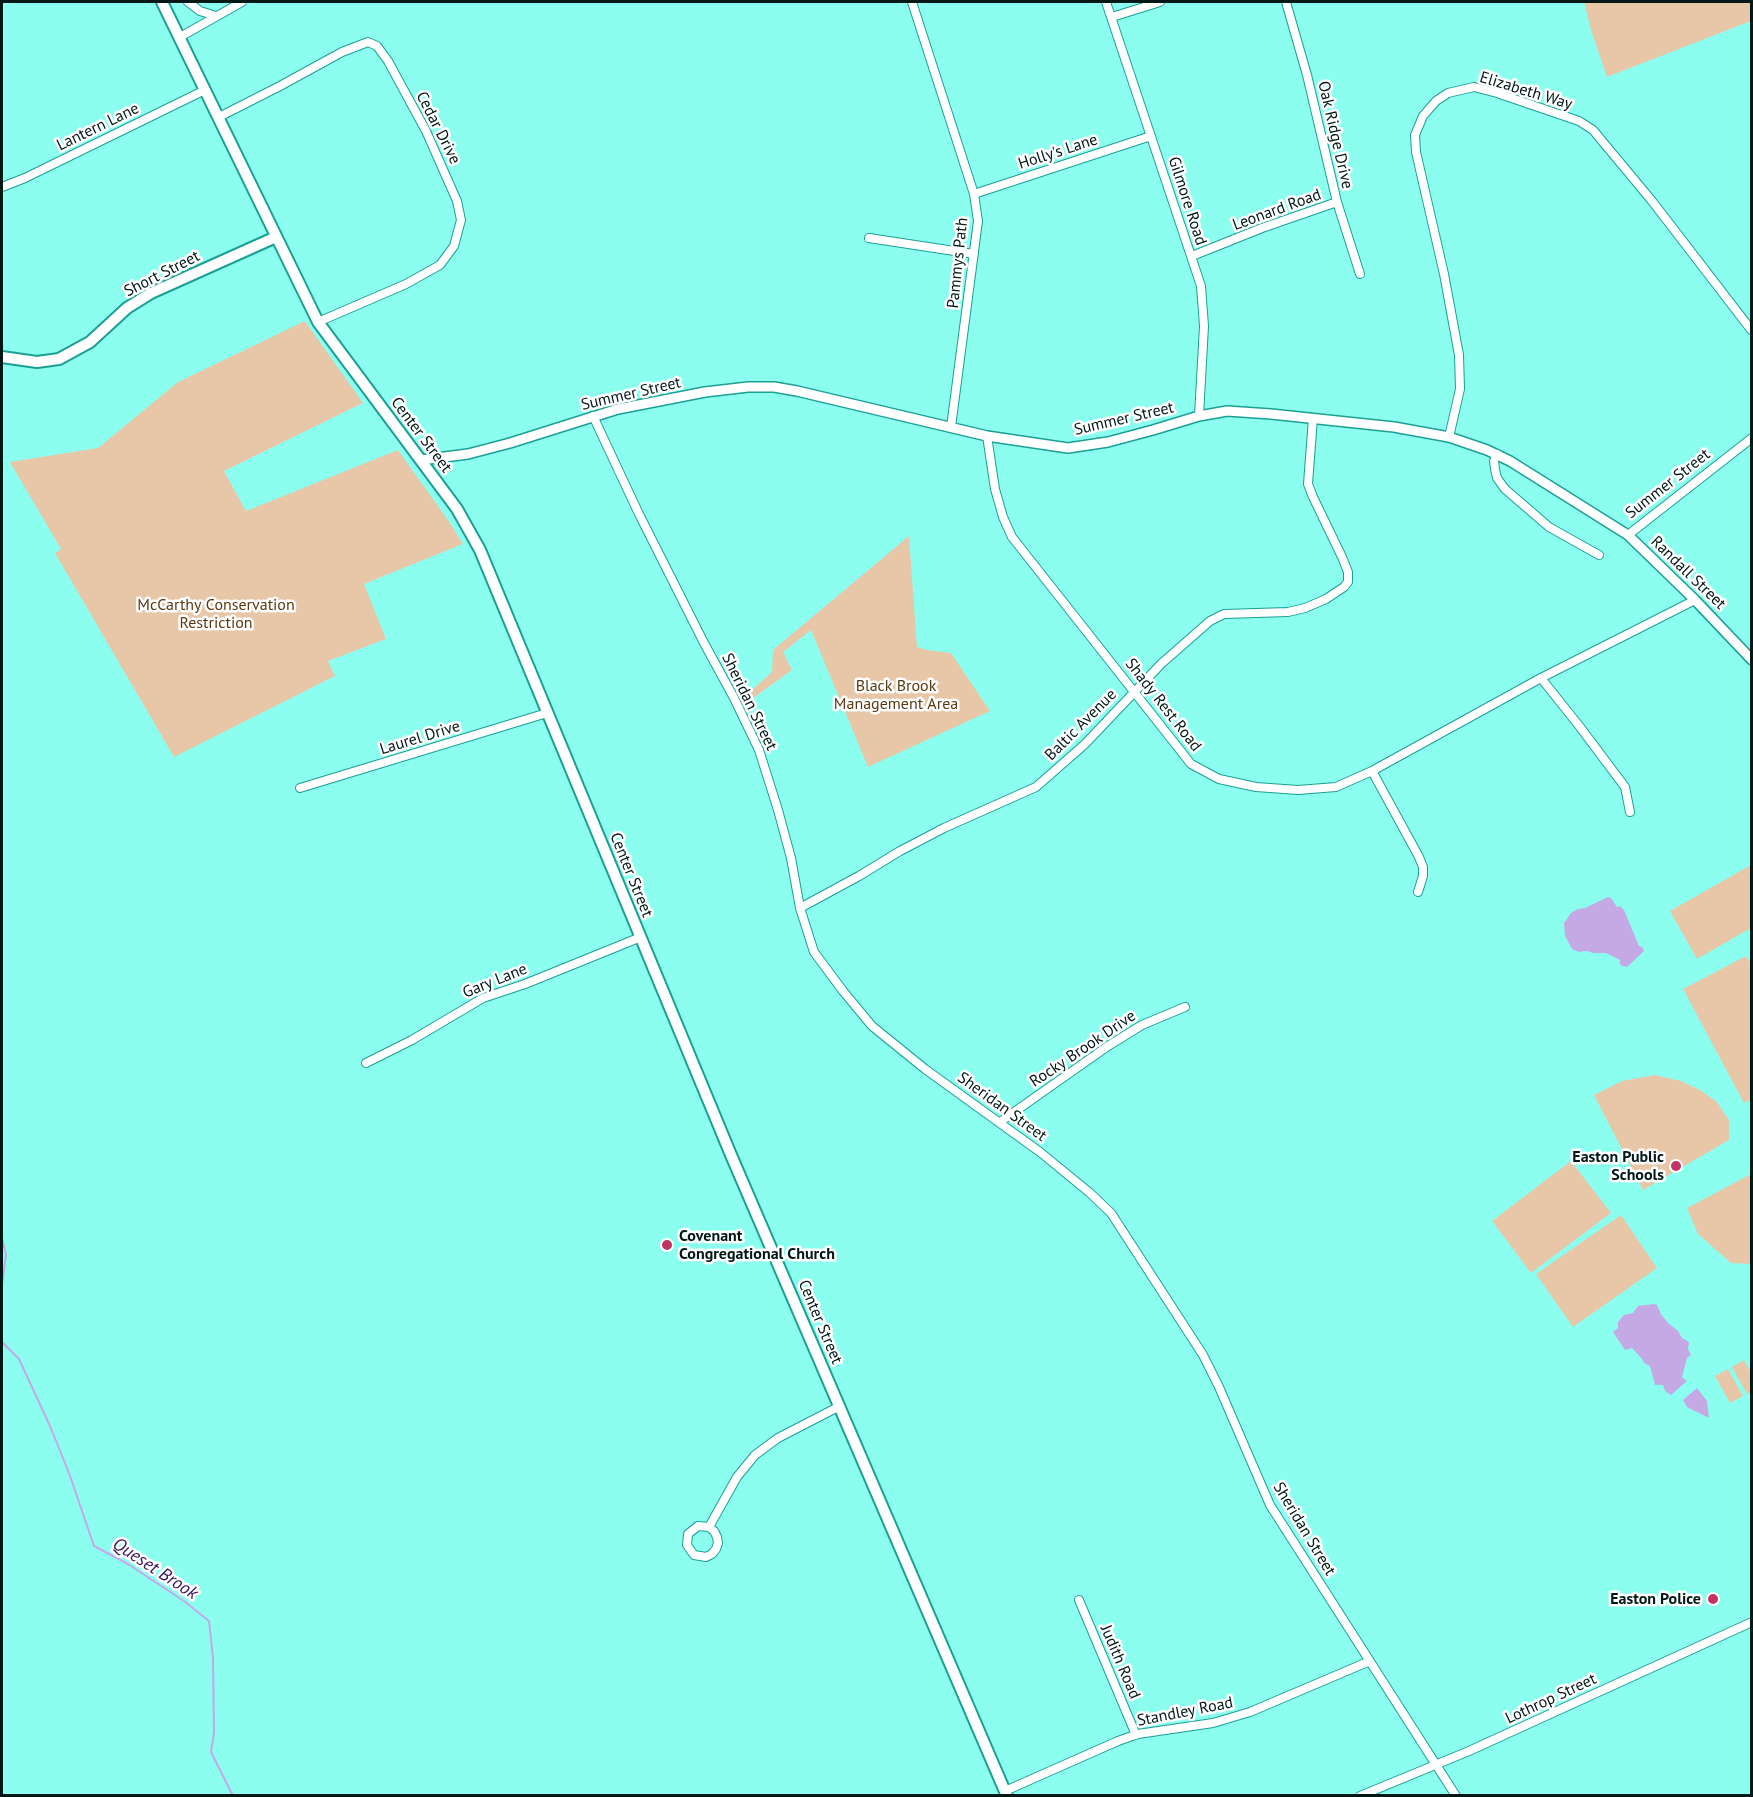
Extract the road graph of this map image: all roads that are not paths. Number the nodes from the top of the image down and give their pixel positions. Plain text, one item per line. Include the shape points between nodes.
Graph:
1 (162, 2) edge
2 (189, 2) edge
3 (242, 2) edge
4 (912, 2) edge
5 (1106, 2) edge
6 (1160, 2) edge
7 (1286, 2) edge
8 (216, 16) junction
9 (1112, 17) junction
10 (180, 37) junction
11 (205, 90) junction
12 (219, 117) junction
13 (1151, 136) junction
14 (2, 187) edge
15 (974, 194) junction
16 (1337, 202) junction
17 (276, 237) junction
18 (869, 238) dead end
19 (974, 254) junction
20 (1192, 256) junction
21 (1360, 274) dead end
22 (318, 322) junction
23 (1752, 331) edge
24 (2, 357) edge
25 (593, 416) junction
26 (1199, 416) junction
27 (1313, 418) junction
28 (951, 427) junction
29 (987, 436) junction
30 (1449, 437) junction
31 (1752, 438) edge
32 (1497, 454) junction
33 (421, 460) junction
34 (1628, 535) junction
35 (1599, 555) dead end
36 (1695, 600) junction
37 (1752, 660) edge
38 (1541, 678) junction
39 (1134, 691) junction
40 (547, 713) junction
41 (1372, 771) junction
42 (300, 788) dead end
43 (1630, 812) dead end
44 (1418, 892) dead end
45 (800, 908) junction
46 (641, 937) junction
47 (1185, 1007) dead end
48 (366, 1063) dead end
49 (1000, 1122) junction
50 (840, 1407) junction
51 (709, 1527) junction
52 (1079, 1600) dead end
53 (1752, 1622) edge
54 (1370, 1661) junction
55 (1136, 1735) junction
56 (1435, 1764) junction
57 (1006, 1793) edge
58 (1360, 1796) edge
59 (1456, 1796) edge

1 - 10 main road, Center Street
2 - 8 street
3 - 8 street
4 - 15 street, Pammys Path
5 - 9 street, Gilmore Road
6 - 9 street
7 - 16 street, Oak Ridge Drive
8 - 10 street
9 - 13 street, Gilmore Road
10 - 11 main road, Center Street
11 - 12 main road, Center Street
11 - 14 street, Lantern Lane
12 - 17 main road, Center Street
12 - 22 street, Cedar Drive via 368,42 377,46 388,61 426,131 457,201 461,220 454,246 440,265
13 - 15 street, Holly's Lane
13 - 20 street, Gilmore Road
15 - 19 street, Pammys Path via 978,221
16 - 20 street, Leonard Road
16 - 21 street, Oak Ridge Drive
17 - 22 main road, Center Street
17 - 24 main road, Short Street via 151,293 90,342 59,359 26,361
18 - 19 street
19 - 28 street, Pammys Path
20 - 26 street, Gilmore Road via 1204,326
22 - 33 main road, Center Street
23 - 30 street, Elizabeth Way via 1593,130 1579,121 1482,89 1448,93 1423,116 1415,135 1460,355 1460,389
25 - 28 street, Summer Street via 705,392 771,387
25 - 33 street, Summer Street via 468,454
25 - 45 street, Sheridan Street via 759,750 791,858
26 - 27 street, Summer Street via 1227,411
26 - 29 street, Summer Street via 1108,442 1068,448
27 - 30 street, Summer Street
27 - 39 street, Baltic Avenue via 1308,484 1342,557 1348,582 1305,608 1224,614 1210,621
28 - 29 street, Summer Street
29 - 39 street, Shady Rest Road via 995,489 1012,537
30 - 32 street, Summer Street
31 - 34 street, Summer Street
32 - 34 street, Summer Street
32 - 35 street via 1495,470 1505,489 1549,527
33 - 40 main road, Center Street via 457,509 480,550
34 - 36 street, Randall Street
36 - 37 street, Randall Street
36 - 38 street, Shady Rest Road
38 - 41 street, Shady Rest Road
38 - 43 street via 1625,787
39 - 41 street, Shady Rest Road via 1191,764 1219,779 1298,790 1336,787
39 - 45 street, Baltic Avenue via 1085,744 1036,787 935,833
40 - 42 street, Laurel Drive
40 - 46 main road, Center Street
41 - 44 street via 1419,857 1423,876
45 - 49 street, Sheridan Street via 814,952 872,1026
46 - 48 street, Gary Lane via 483,998
46 - 50 main road, Center Street
47 - 49 street, Rocky Brook Drive via 1133,1030
49 - 54 street, Sheridan Street via 1111,1213 1203,1355 1270,1505
50 - 51 street via 778,1438 754,1455
50 - 57 main road, Center Street
51 - 51 street via 717,1537 716,1549 706,1557 694,1555 687,1545 688,1534 698,1526
52 - 55 street, Judith Road
53 - 56 street, Lothrop Street
54 - 55 street, Standley Road via 1250,1713
54 - 56 street, Sheridan Street
55 - 57 street, Standley Road
56 - 58 street, Lothrop Street
56 - 59 street, Sheridan Street

